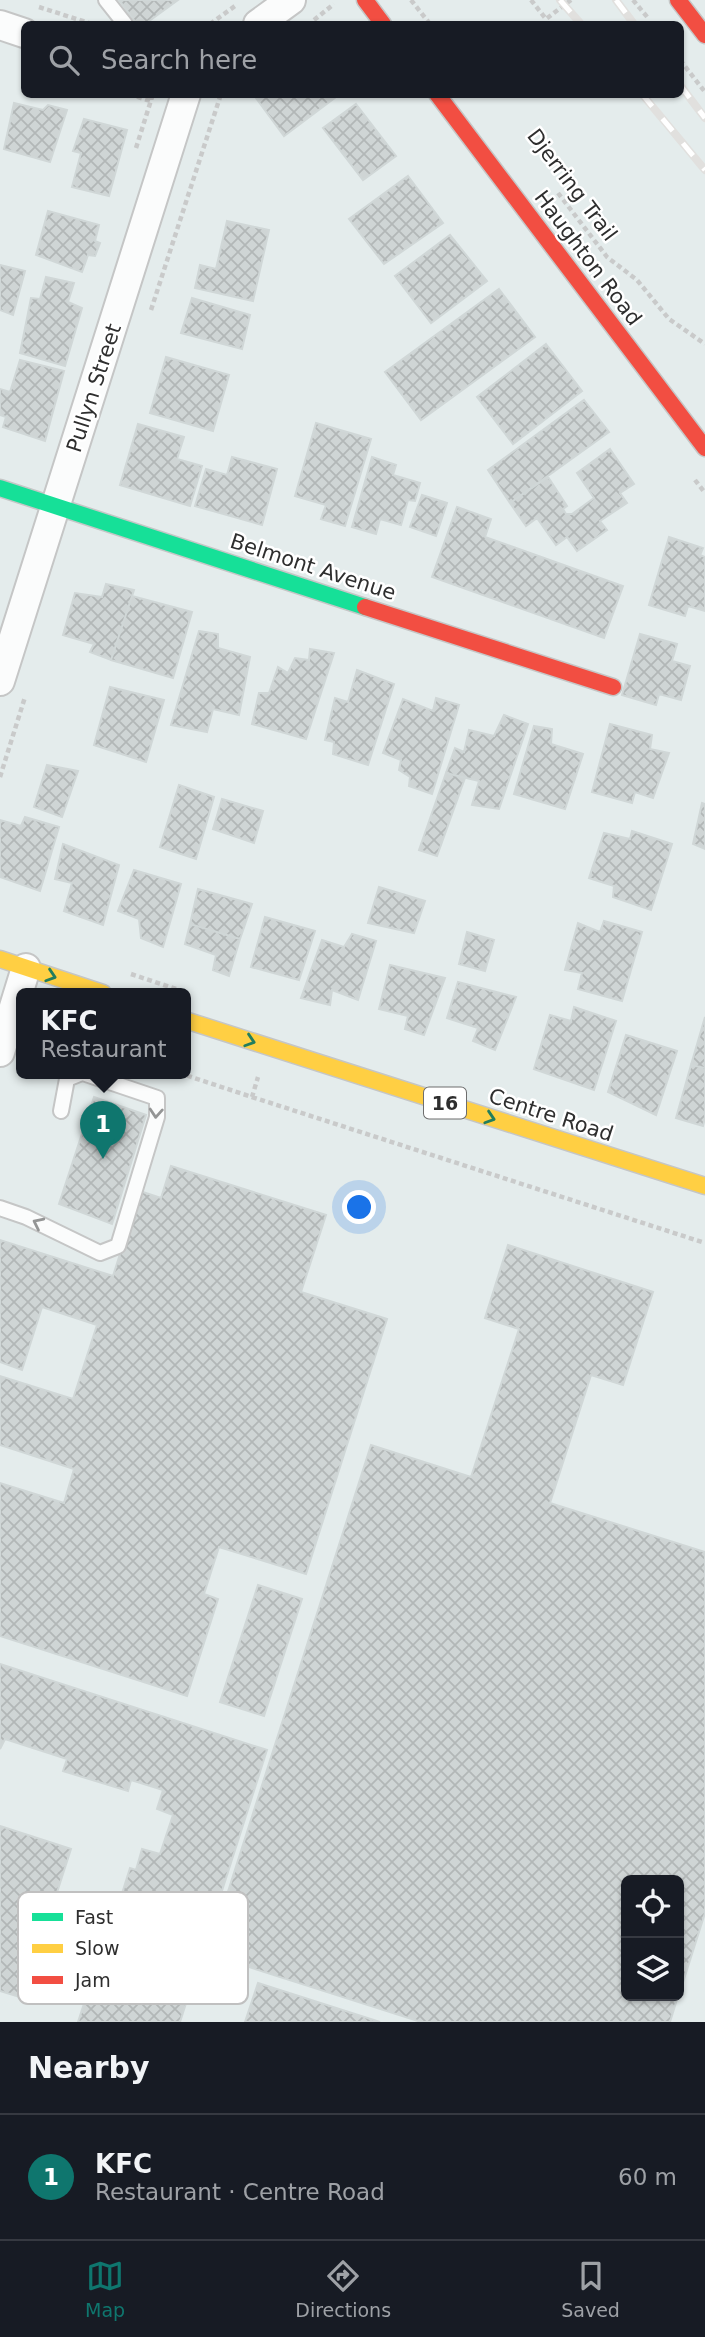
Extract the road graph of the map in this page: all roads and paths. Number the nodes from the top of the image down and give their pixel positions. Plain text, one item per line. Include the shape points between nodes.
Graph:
1 (107, 0) edge
2 (242, 0) edge
3 (291, 0) edge
4 (365, 0) edge
5 (411, 0) edge
6 (531, 0) edge
7 (571, 0) edge
8 (633, 0) edge
9 (678, 0) edge
10 (29, 4) dead end
11 (334, 4) dead end
12 (83, 21) edge
13 (123, 21) edge
14 (214, 21) edge
15 (262, 21) edge
16 (311, 21) edge
17 (381, 21) edge
18 (428, 21) edge
19 (650, 21) edge
20 (0, 25) edge
21 (21, 32) edge
22 (705, 35) edge
23 (684, 64) edge
24 (705, 92) edge
25 (141, 98) edge
26 (185, 98) edge
27 (220, 98) edge
28 (440, 98) edge
29 (150, 101) dead end
30 (557, 192) dead end
31 (149, 316) dead end
32 (705, 344) edge
33 (705, 448) edge
34 (0, 488) edge
35 (56, 506) junction
36 (0, 681) edge
37 (613, 687) dead end
38 (13, 981) edge
39 (66, 988) edge
40 (191, 1022) edge
41 (0, 1052) edge
42 (66, 1079) edge
43 (100, 1079) edge
44 (252, 1097) dead end
45 (61, 1111) dead end
46 (705, 1186) edge
47 (0, 1208) edge
48 (705, 1242) edge

1 - 13 lane
2 - 14 path
3 - 15 street
4 - 17 street
5 - 18 path
6 - 7 path via 546,19
8 - 19 path
9 - 22 street
10 - 12 path
11 - 16 path
20 - 21 street
23 - 24 path
25 - 29 path
26 - 35 street, Pullyn Street
27 - 31 path
28 - 33 street, Haughton Road
30 - 32 path, Djerring Trail via 607,257 637,280 669,319
34 - 35 street, Belmont Avenue
35 - 36 street, Pullyn Street
35 - 37 street, Belmont Avenue
38 -> 39 street
38 - 41 street
40 -> 46 street, Centre Road / 16
42 - 45 lane
43 -> 47 lane via 156,1098 158,1117 118,1246 100,1253
44 - 48 path

